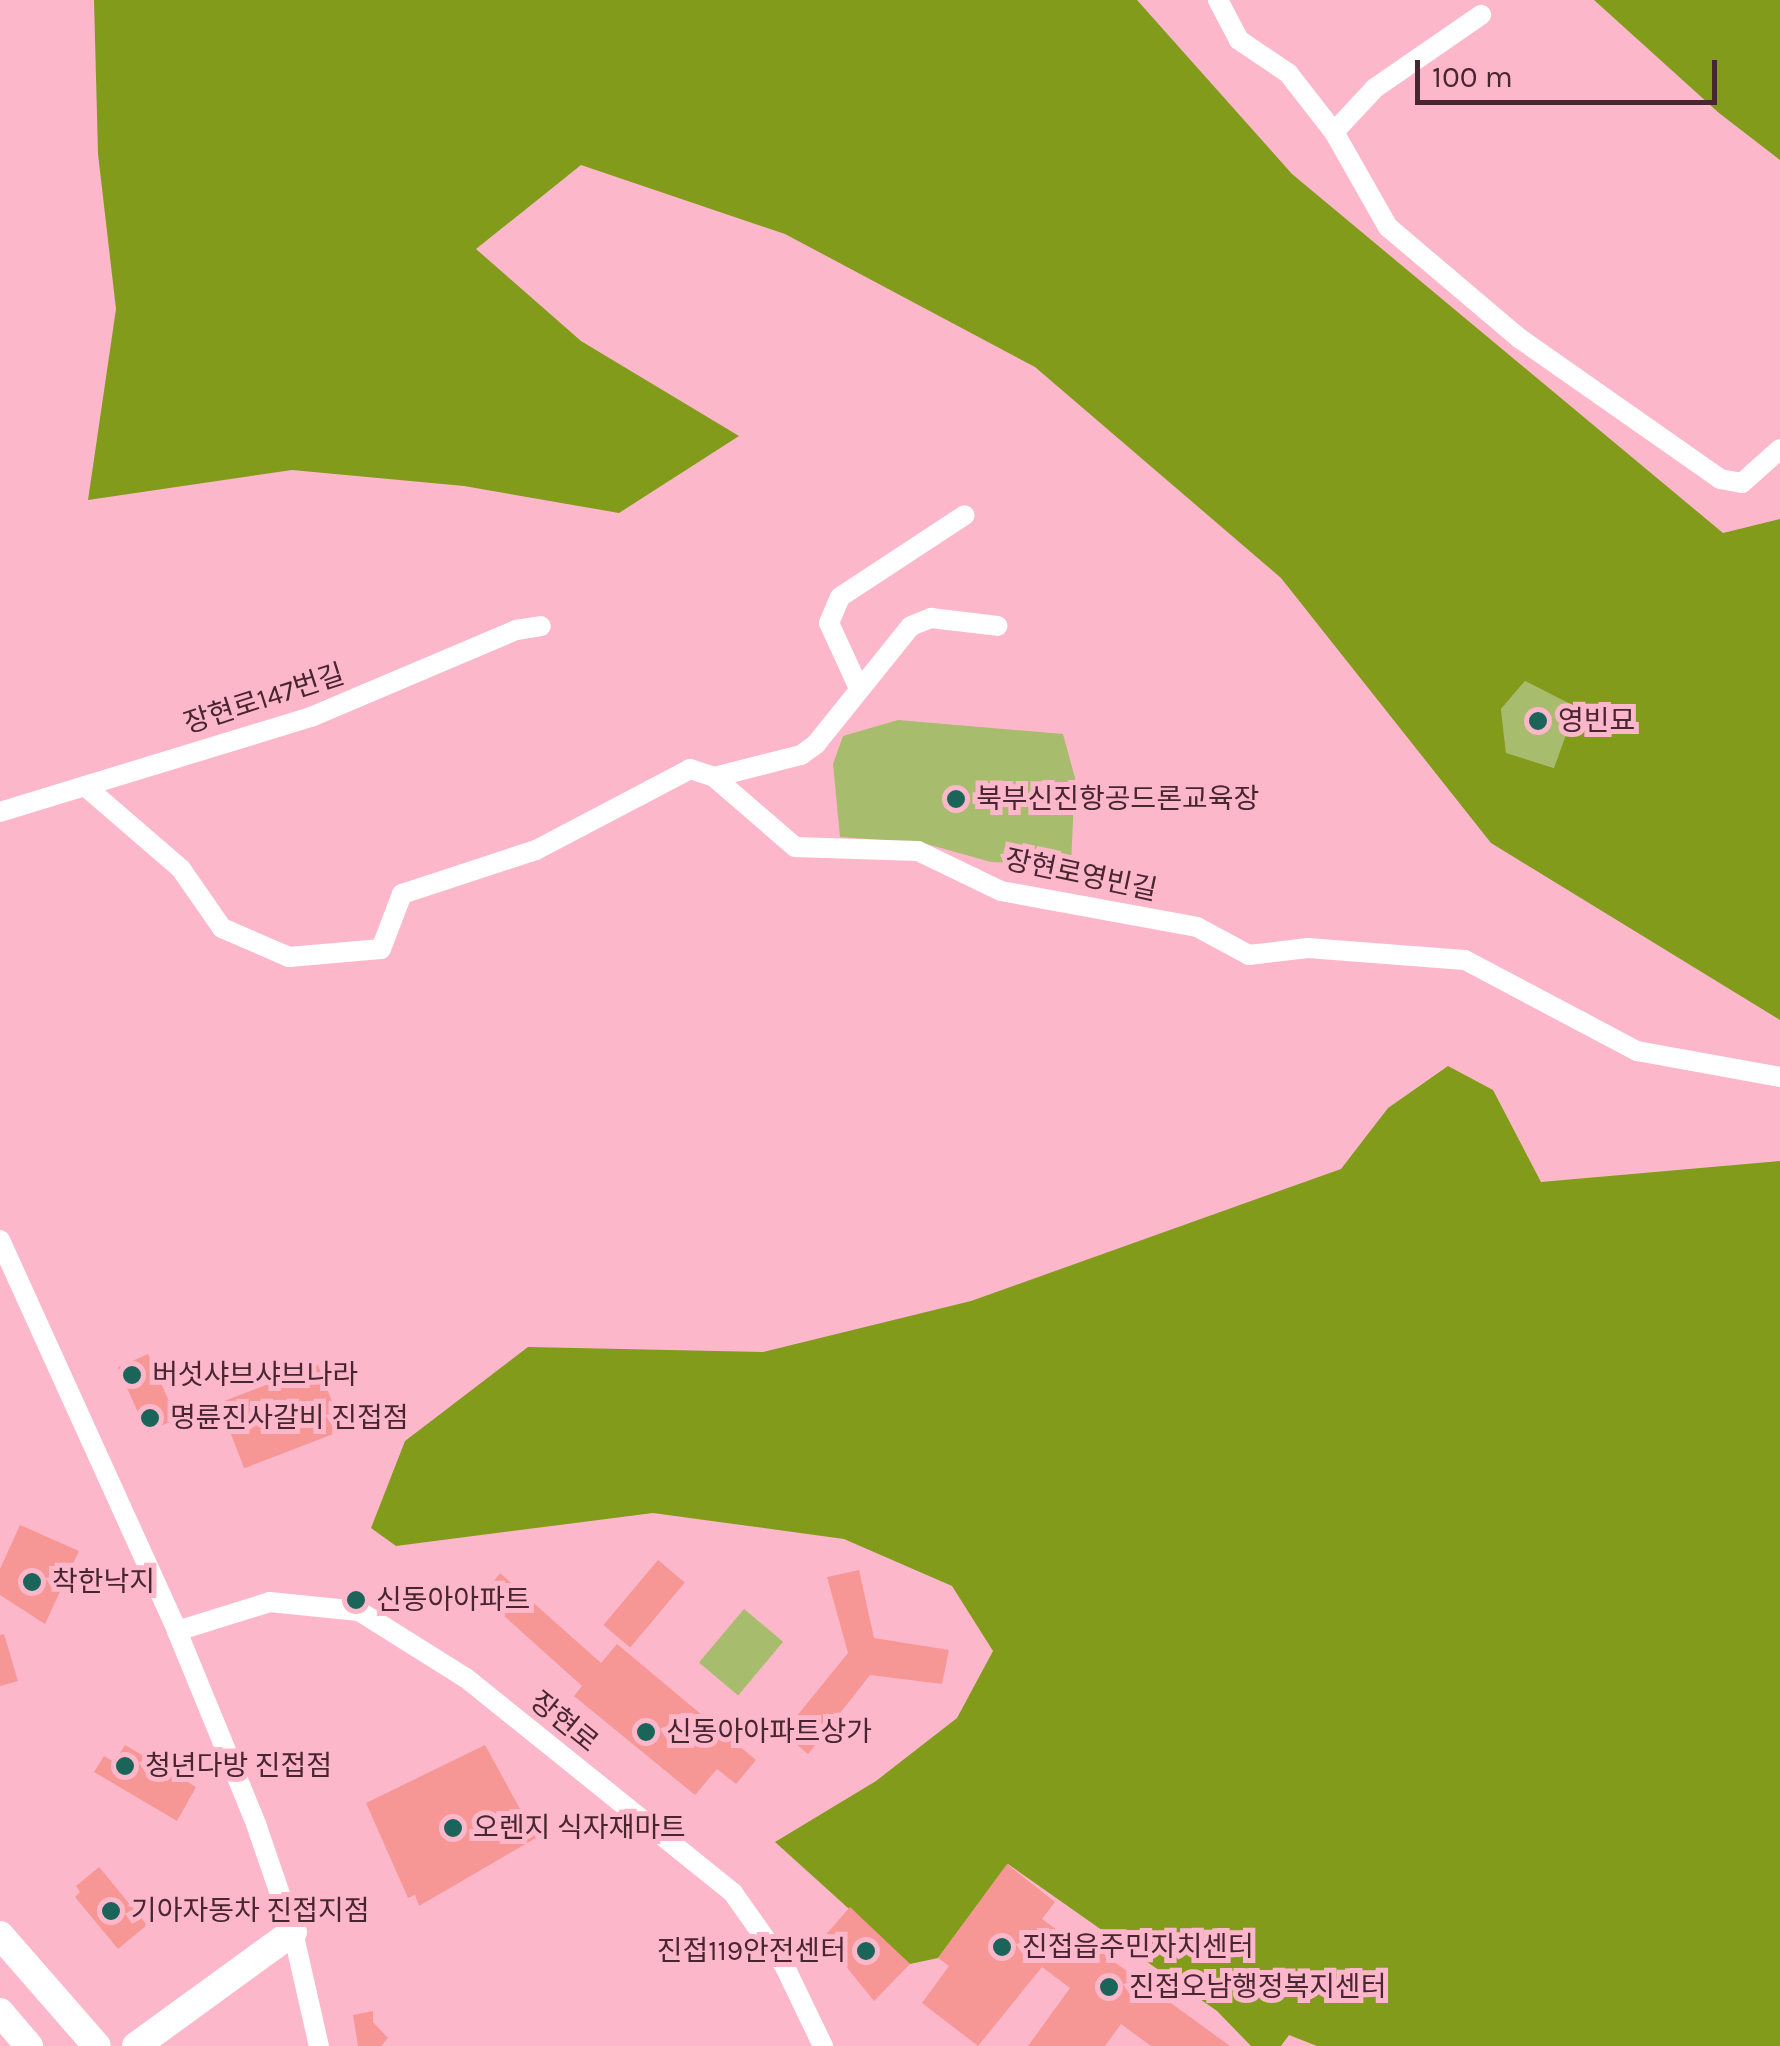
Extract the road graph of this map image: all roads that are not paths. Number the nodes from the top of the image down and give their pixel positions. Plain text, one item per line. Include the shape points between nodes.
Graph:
1 (1218, 0) edge
2 (1481, 14) dead end
3 (1334, 132) junction
4 (1780, 449) edge
5 (965, 515) dead end
6 (541, 626) dead end
7 (998, 626) dead end
8 (858, 686) junction
9 (714, 777) junction
10 (85, 786) junction
11 (0, 812) edge
12 (1780, 1077) edge
13 (0, 1240) edge
14 (177, 1631) junction
15 (294, 1932) junction
16 (0, 1935) edge
17 (0, 2012) edge
18 (29, 2046) edge
19 (97, 2046) edge
20 (136, 2046) edge
21 (319, 2046) edge
22 (823, 2046) edge

1 - 3 street via 1239,40 1288,73
2 - 3 street via 1376,88
3 - 4 street via 1388,227 1519,338 1679,452 1720,480 1742,482
5 - 8 street via 840,597 828,624
6 - 10 street, 장현로147번길 via 516,630 311,718
7 - 8 street via 931,618 912,626
8 - 9 street via 801,755
9 - 10 street via 690,769 536,850 402,894 381,949 289,958 222,928 180,869
9 - 12 street, 장현로영빈길 via 795,846 918,852 1001,891 1197,928 1249,955 1308,948 1465,960 1638,1050
10 - 11 street, 장현로147번길
13 - 14 street
14 - 15 street
14 - 22 street, 장현로 via 270,1602 359,1612 466,1678 734,1893 784,1964
15 - 20 main road
15 - 21 street
16 - 19 main road
17 - 18 main road

